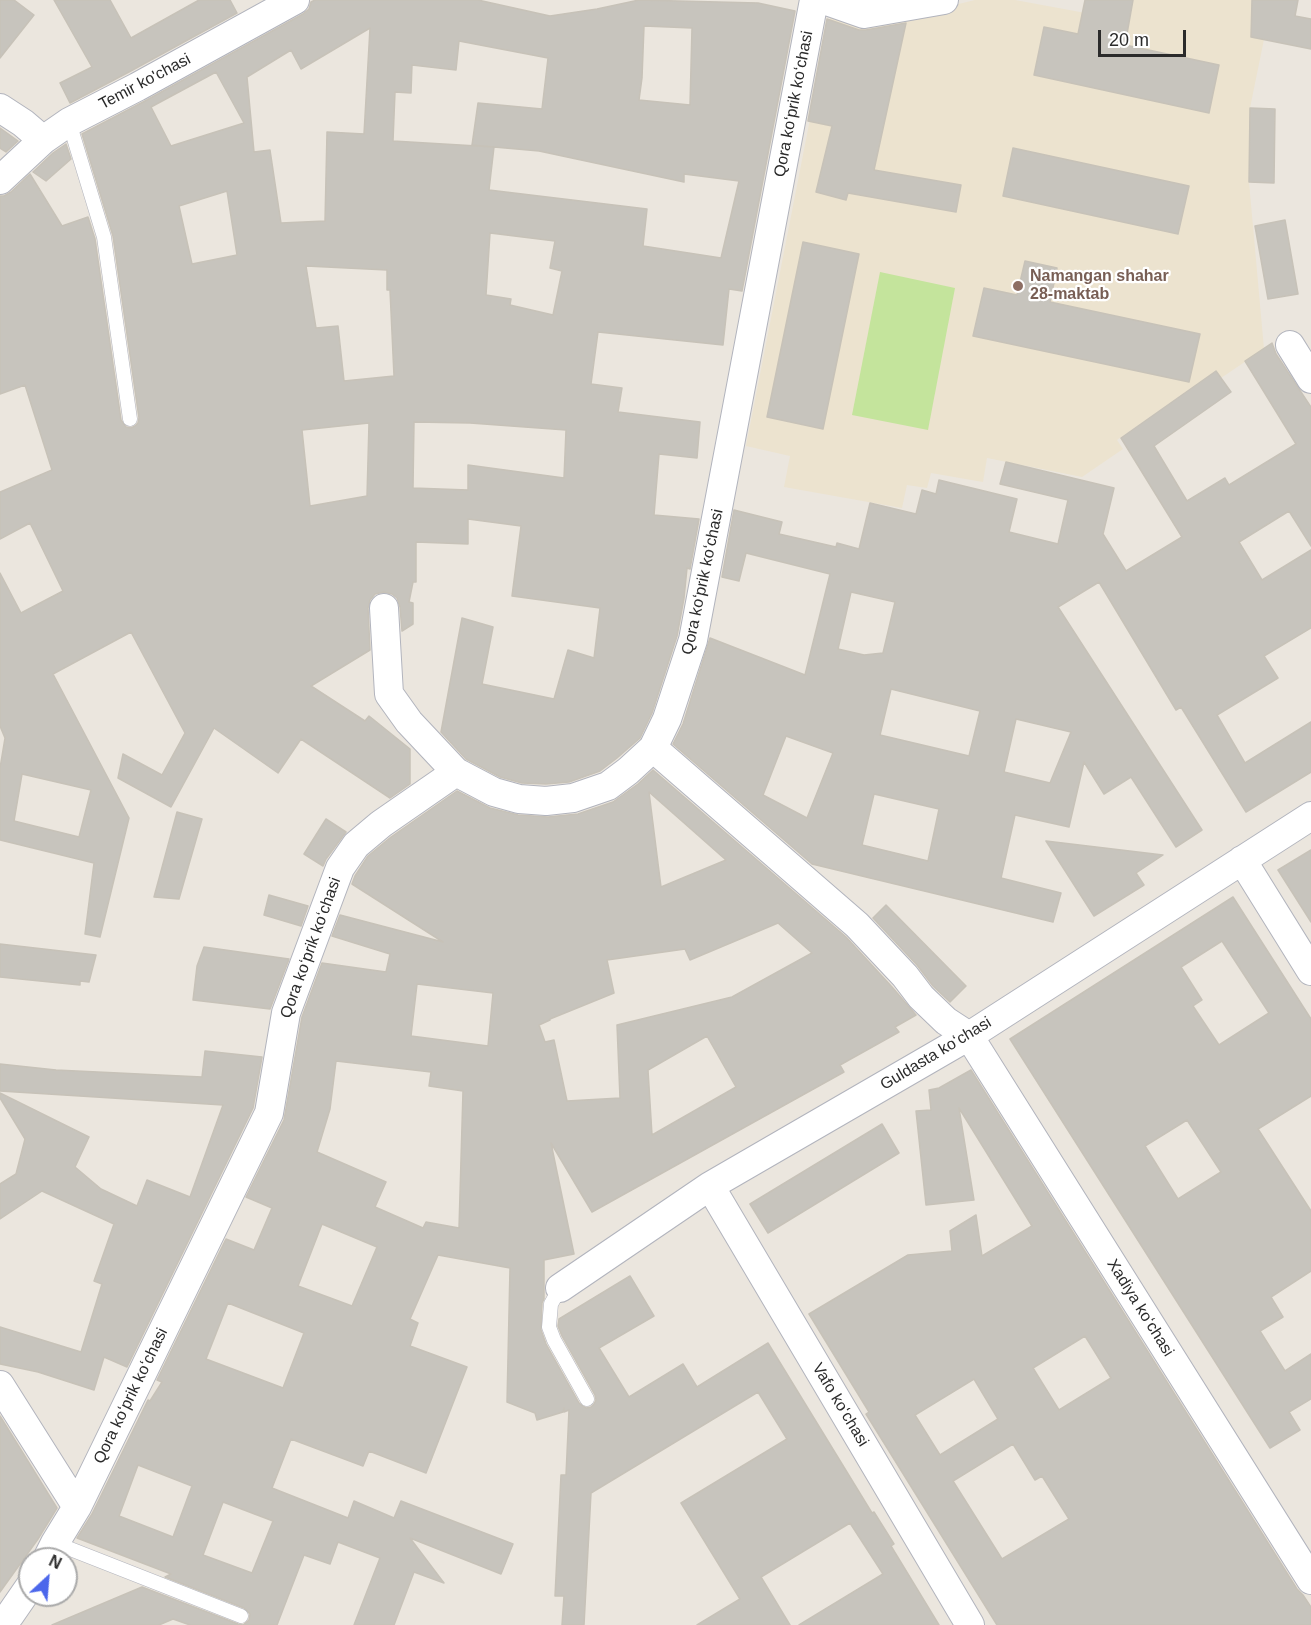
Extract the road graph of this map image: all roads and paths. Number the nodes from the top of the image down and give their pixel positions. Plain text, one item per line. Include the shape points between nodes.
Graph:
1 (295, 0) edge
2 (814, 0) edge
3 (824, 0) edge
4 (944, 0) edge
5 (262, 8) edge
6 (0, 108) edge
7 (69, 122) junction
8 (43, 140) junction
9 (0, 180) edge
10 (1290, 345) dead end
11 (1311, 379) edge
12 (130, 419) dead end
13 (384, 608) dead end
14 (653, 748) junction
15 (456, 772) junction
16 (1311, 816) edge
17 (1242, 860) junction
18 (1311, 971) edge
19 (969, 1035) junction
20 (710, 1186) junction
21 (560, 1288) joint
22 (0, 1384) edge
23 (587, 1399) dead end
24 (76, 1507) junction
25 (53, 1547) edge
26 (78, 1560) edge
27 (1311, 1580) edge
28 (18, 1603) edge
29 (240, 1616) dead end
30 (0, 1625) edge
31 (970, 1625) edge

1 - 5 street, Temir ko'chasi
2 - 14 street, Qora koʻprik koʻchasi via 693,640
3 - 4 street via 864,14
5 - 7 street, Temir ko'chasi via 137,87
6 - 8 street
7 - 8 street, Temir ko'chasi
7 - 12 lane via 104,237
8 - 9 street, Temir ko'chasi
10 - 11 street
13 - 15 street via 389,694 408,722
14 - 15 street, Qora koʻprik koʻchasi via 608,786 573,798 519,799 494,792
14 - 19 street via 857,925 921,997 946,1021
15 - 24 street, Qora koʻprik koʻchasi via 381,824 356,845 340,868 285,1013 269,1113
16 - 17 street, Guldasta koʻchasi
17 - 18 street
17 - 19 street, Guldasta koʻchasi
19 - 20 street, Guldasta koʻchasi
19 - 27 street, Xadiya koʻchasi
20 - 21 street, Guldasta koʻchasi
20 - 31 street, Vafo koʻchasi
21 - 23 lane via 551,1304 549,1327
22 - 24 street
24 - 25 street, Qora koʻprik koʻchasi
26 - 29 lane
28 - 30 street

